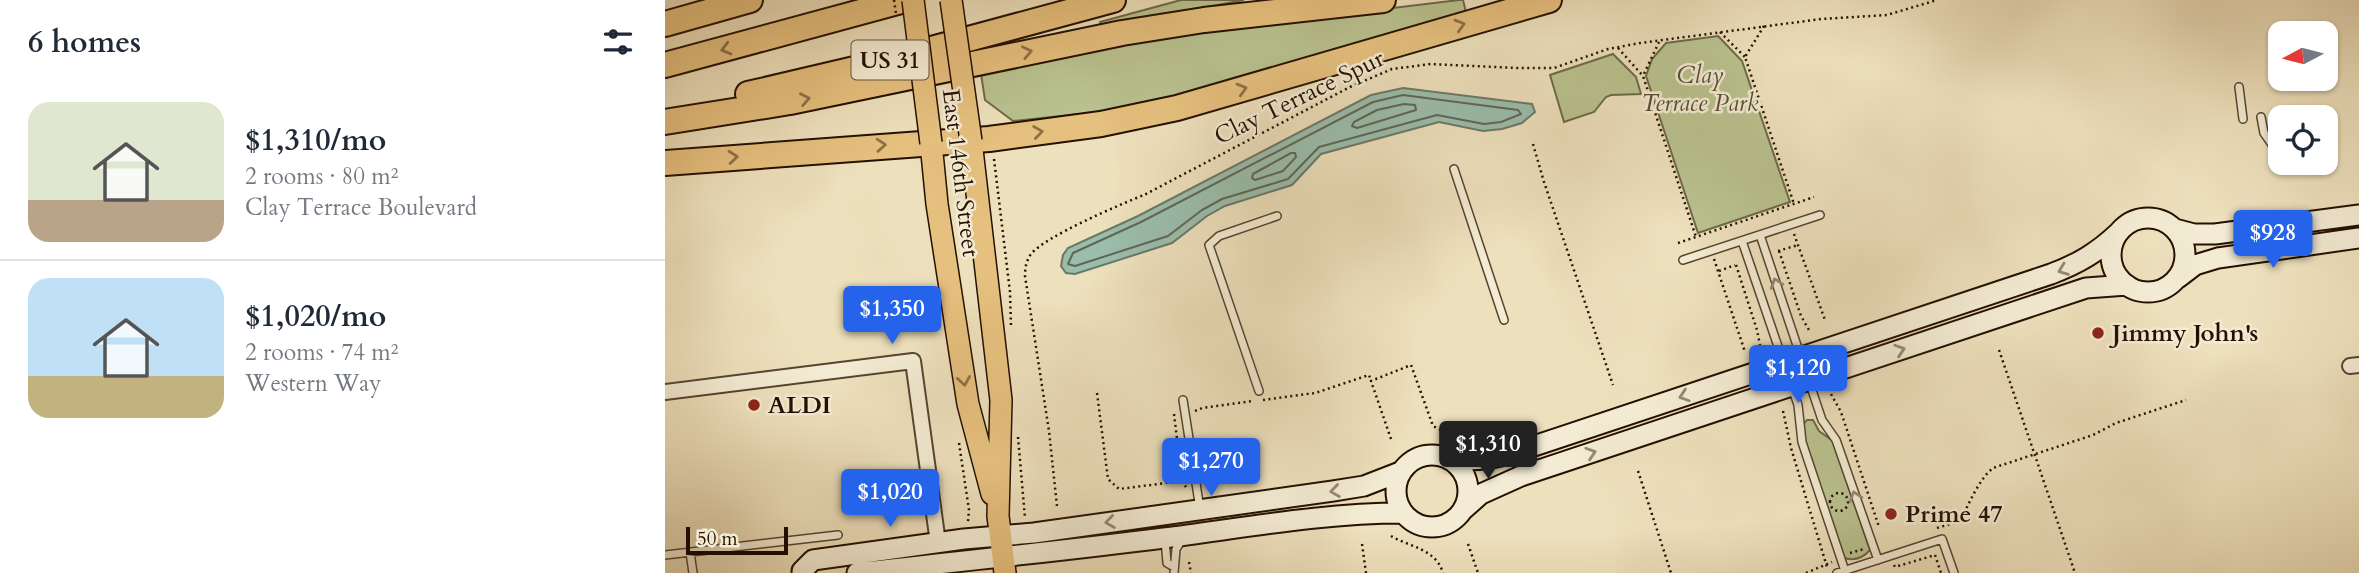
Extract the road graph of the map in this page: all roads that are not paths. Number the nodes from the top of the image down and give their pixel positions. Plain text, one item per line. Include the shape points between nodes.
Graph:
1 (750, 0) edge
2 (875, 0) edge
3 (905, 0) edge
4 (913, 0) edge
5 (951, 0) edge
6 (1113, 0) edge
7 (1301, 0) edge
8 (1383, 0) edge
9 (1549, 0) edge
10 (1204, 20) junction
11 (665, 24) edge
12 (786, 33) junction
13 (665, 65) edge
14 (2239, 87) dead end
15 (665, 112) edge
16 (2262, 117) dead end
17 (2243, 119) dead end
18 (665, 122) edge
19 (2268, 139) edge
20 (971, 141) junction
21 (931, 143) junction
22 (665, 163) edge
23 (1454, 169) dead end
24 (1820, 215) dead end
25 (2359, 215) edge
26 (1277, 216) dead end
27 (2175, 229) junction
28 (2119, 232) junction
29 (1760, 235) junction
30 (2359, 238) edge
31 (1742, 241) junction
32 (1683, 260) dead end
33 (2177, 278) junction
34 (2127, 285) junction
35 (1504, 320) dead end
36 (1793, 360) junction
37 (1800, 383) junction
38 (1259, 391) dead end
39 (665, 392) edge
40 (1184, 400) dead end
41 (1448, 458) junction
42 (1401, 472) junction
43 (1296, 496) junction
44 (1200, 510) junction
45 (1463, 510) junction
46 (1402, 513) junction
47 (838, 535) dead end
48 (1185, 535) junction
49 (1165, 538) junction
50 (938, 543) junction
51 (1001, 546) edge
52 (690, 552) junction
53 (665, 555) edge
54 (1878, 560) junction
55 (1174, 570) edge
56 (798, 572) edge
57 (1841, 572) edge
58 (693, 573) edge
59 (857, 573) edge
60 (1954, 573) edge

1 - 11 highway
2 - 12 highway
3 - 12 highway, US 31
4 - 21 main road, East 146th Street, bridge
5 - 20 main road, East 146th Street, bridge
6 - 15 highway, US 31 via 873,65
7 - 10 highway
8 - 10 highway
20 -> 9 highway via 1101,124 1177,108
18 -> 10 highway via 790,102 1095,38
12 -> 13 highway, US 31
14 - 17 lane
16 - 19 lane
20 - 21 highway
20 - 51 main road, East 146th Street via 1001,401
22 -> 21 highway
21 -> 51 main road, East 146th Street via 968,404
23 - 35 lane
24 - 29 lane
25 - 27 street via 2215,234
26 - 38 lane via 1219,236 1209,245
27 - 28 street via 2150,218 2132,221
27 - 33 street via 2185,253
28 - 34 street via 2111,256 2115,273
28 -> 36 street via 2078,264
29 - 31 lane
36 -> 29 lane
30 - 33 street via 2218,258 2195,265
31 - 32 lane
31 - 36 lane
33 - 34 street via 2156,291 2138,291
37 -> 34 street via 2086,288
36 - 37 lane
36 - 37 lane
36 -> 41 street via 1493,459
45 -> 37 street via 1502,483
54 -> 37 lane via 1836,440
37 - 57 lane via 1802,442 1840,556
39 - 50 street via 913,361
40 - 44 lane
41 - 42 street via 1421,456
41 - 45 street via 1466,477 1468,494
42 -> 43 street via 1364,486
42 - 46 street via 1396,497
43 - 44 street
43 - 49 street via 1238,515 1175,524
44 -> 51 street
45 - 46 street via 1446,525 1430,527
46 - 48 street via 1368,512
47 - 52 lane
48 - 49 street
48 - 55 lane via 1176,549
49 - 51 street
49 - 55 lane via 1167,563
50 - 51 street
50 - 56 street via 813,560
51 - 59 street
52 - 53 lane
52 - 58 lane
54 - 57 lane
54 - 60 lane via 1942,539

